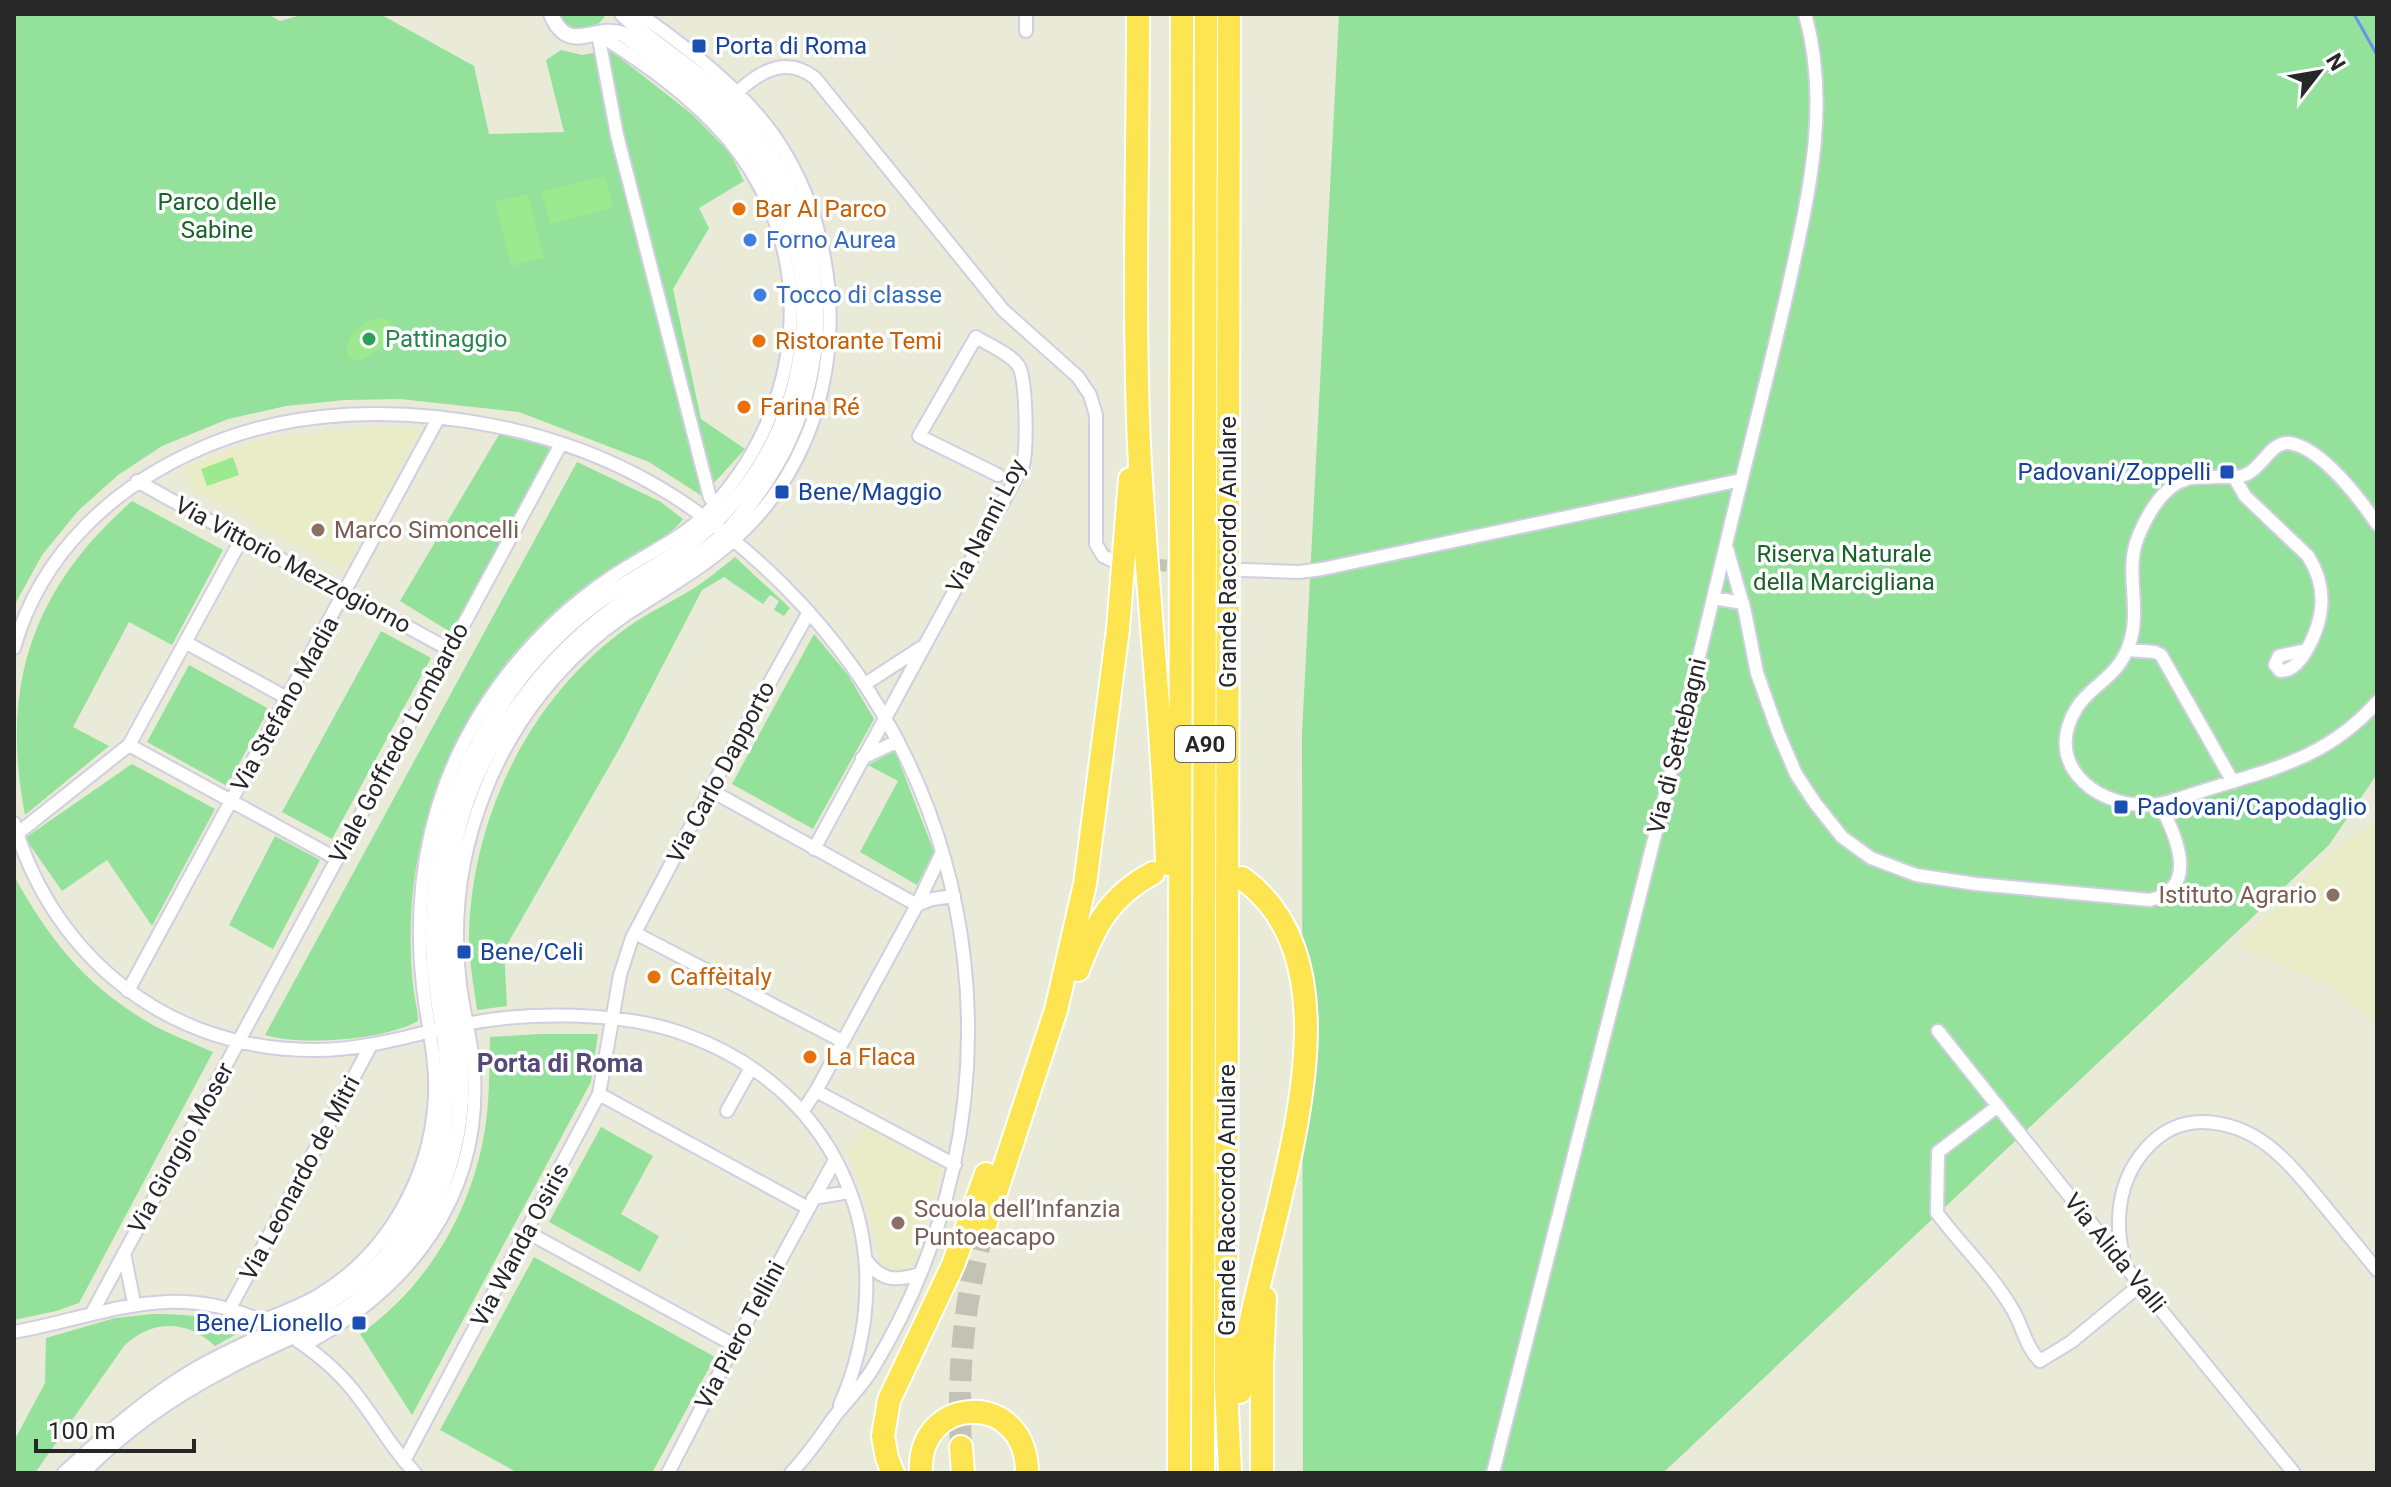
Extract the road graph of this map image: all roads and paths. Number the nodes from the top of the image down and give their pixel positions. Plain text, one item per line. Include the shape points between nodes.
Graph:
1 (551, 14) edge
2 (614, 14) edge
3 (622, 14) edge
4 (640, 14) edge
5 (1026, 14) edge
6 (1138, 14) edge
7 (1148, 14) edge
8 (1182, 14) edge
9 (1206, 14) edge
10 (1229, 14) edge
11 (1241, 14) edge
12 (1805, 14) edge
13 (1026, 31) dead end
14 (598, 34) junction
15 (740, 90) dead end
16 (1138, 133) junction
17 (1227, 292) junction
18 (1138, 378) junction
19 (797, 402) junction
20 (439, 417) junction
21 (561, 444) junction
22 (998, 475) dead end
23 (2131, 477) dead end
24 (2234, 477) junction
25 (1741, 480) junction
26 (137, 481) junction
27 (2183, 481) junction
28 (710, 498) dead end
29 (2377, 524) edge
30 (720, 528) junction
31 (241, 540) junction
32 (1726, 546) junction
33 (1114, 561) dead end
34 (1243, 570) dead end
35 (591, 591) junction
36 (346, 593) junction
37 (1713, 598) junction
38 (1743, 603) junction
39 (809, 612) junction
40 (590, 618) junction
41 (613, 624) junction
42 (185, 642) junction
43 (924, 646) junction
44 (14, 648) edge
45 (448, 649) junction
46 (2128, 650) junction
47 (2306, 650) dead end
48 (865, 684) junction
49 (287, 698) junction
50 (2377, 702) edge
51 (885, 718) junction
52 (898, 741) junction
53 (129, 745) junction
54 (862, 758) junction
55 (1098, 781) junction
56 (2233, 782) junction
57 (710, 790) junction
58 (231, 803) junction
59 (2160, 804) junction
60 (16, 828) edge
61 (814, 849) junction
62 (942, 852) junction
63 (337, 859) junction
64 (1153, 873) dead end
65 (1242, 878) dead end
66 (443, 881) junction
67 (422, 890) junction
68 (459, 894) junction
69 (954, 896) junction
70 (917, 905) junction
71 (635, 933) junction
72 (128, 991) junction
73 (612, 1020) junction
74 (448, 1027) junction
75 (1938, 1031) dead end
76 (842, 1041) junction
77 (239, 1043) junction
78 (371, 1045) junction
79 (751, 1068) junction
80 (816, 1091) junction
81 (599, 1094) junction
82 (1026, 1104) junction
83 (1998, 1106) junction
84 (727, 1111) dead end
85 (802, 1112) junction
86 (449, 1140) junction
87 (1181, 1149) junction
88 (835, 1160) junction
89 (955, 1165) junction
90 (1281, 1188) junction
91 (849, 1192) junction
92 (810, 1203) junction
93 (985, 1225) tunnel mouth
94 (527, 1232) junction
95 (124, 1253) junction
96 (393, 1256) junction
97 (866, 1260) junction
98 (2126, 1267) junction
99 (2377, 1270) edge
100 (920, 1274) junction
101 (2140, 1285) junction
102 (134, 1303) junction
103 (229, 1310) junction
104 (92, 1313) junction
105 (261, 1321) junction
106 (278, 1329) junction
107 (14, 1332) edge
108 (298, 1341) junction
109 (734, 1345) junction
110 (833, 1419) junction
111 (961, 1447) tunnel mouth
112 (404, 1461) junction
113 (65, 1473) edge
114 (82, 1473) edge
115 (415, 1473) edge
116 (668, 1473) edge
117 (791, 1473) edge
118 (893, 1473) edge
119 (921, 1473) edge
120 (963, 1473) edge
121 (1027, 1473) edge
122 (1179, 1473) edge
123 (1203, 1473) edge
124 (1232, 1473) edge
125 (1262, 1473) edge
126 (1493, 1473) edge
127 (2294, 1473) edge

1 - 14 street via 568,35
2 - 14 street
3 - 19 street via 729,102 763,143 791,190 806,232 817,299 816,348
4 - 19 street via 745,101 774,136 800,181 822,241 830,293 829,349
5 - 13 street
6 - 16 highway
7 - 16 highway
8 - 87 highway, Grande Raccordo Anulare / A90
9 - 123 highway, Grande Raccordo Anulare / A90
10 - 17 highway, Grande Raccordo Anulare
11 - 17 highway
12 - 25 street, Via di Settebagni via 1817,76 1815,153
14 - 19 street via 623,34 684,79 739,133 769,178 792,231 803,286
14 - 28 street via 617,135
15 - 33 street via 776,67 800,69 815,78 1003,310 1078,377 1096,415 1096,544
16 - 18 highway
17 - 124 highway, Grande Raccordo Anulare via 1226,1402
18 - 55 highway via 1118,629
18 - 87 highway via 1166,824 1168,1053
19 - 30 street via 767,425
19 - 30 street via 789,442 774,470 752,501
20 - 21 street
20 - 26 street via 359,415 274,424 217,441
20 - 36 street, Via Stefano Madia
21 - 30 street via 628,470
21 - 45 street, Viale Goffredo Lombardo
22 - 43 street, Via Nanni Loy via 919,436 976,337 1021,371 1025,457
23 - 27 street via 2177,474
24 - 27 street
24 - 29 street via 2251,472 2279,444 2300,446 2340,479
24 - 47 street via 2245,496 2315,568 2321,617
25 - 32 street, Via di Settebagni
25 - 34 street via 1322,569
26 - 31 street, Via Vittorio Mezzogiorno
26 - 44 street via 62,551 38,587
27 - 46 street via 2160,499 2137,539 2135,617
30 - 35 street via 689,528
30 - 39 street
30 - 40 street via 706,549
30 - 41 street via 713,559
31 - 36 street, Via Vittorio Mezzogiorno
31 - 42 street
32 - 37 street, Via di Settebagni
32 - 38 street
35 - 40 street
35 - 67 street via 531,645 477,718 444,789
36 - 45 street, Via Vittorio Mezzogiorno
36 - 49 street, Via Stefano Madia
37 - 38 street
37 - 126 street, Via di Settebagni
38 - 59 street via 1757,673 1796,774 1842,837 1871,858 1928,877 2150,900 2169,890 2180,871 2179,847
39 - 48 street
39 - 57 street, Via Carlo Dapporto
40 - 41 street
40 - 66 street via 542,673 492,745 468,799
41 - 68 street via 562,669 513,735 474,822
42 - 49 street
42 - 53 street
43 - 48 street, Via Nanni Loy
43 - 51 street, Via Nanni Loy
45 - 63 street, Viale Goffredo Lombardo
46 - 56 street via 2161,655
46 - 59 street via 2074,712 2068,757 2081,781 2096,793 2125,803
48 - 51 street
49 - 58 street, Via Stefano Madia
50 - 56 street via 2327,745 2289,765
51 - 52 street
51 - 54 street, Via Nanni Loy
52 - 54 street
52 - 62 street
53 - 58 street
53 - 60 street
54 - 61 street, Via Nanni Loy
55 - 82 highway via 1085,884 1067,967
55 - 118 highway via 1046,1000 953,1265 889,1400 883,1436
56 - 59 street
57 - 61 street
57 - 71 street, Via Carlo Dapporto
58 - 63 street
58 - 72 street, Via Stefano Madia
60 - 72 street via 40,887 62,923 95,963
61 - 70 street
62 - 69 street
62 - 70 street
63 - 77 street, Viale Goffredo Lombardo
64 - 82 highway via 1125,891 1098,923
65 - 90 highway via 1281,921 1304,986 1305,1070
66 - 67 street
66 - 68 street
66 - 74 street via 433,959
67 - 74 street via 420,957
68 - 74 street via 458,964
69 - 70 street
69 - 89 street via 970,1014 965,1108
70 - 76 street
71 - 73 street, Via Carlo Dapporto via 621,966
71 - 76 street
72 - 77 street via 175,1018
73 - 74 street via 541,1017
73 - 79 street via 678,1032
73 - 81 street, Via Wanda Osiris
74 - 78 street
74 - 86 street
74 - 86 street via 474,1080
75 - 83 street, Via Alida Valli
76 - 80 street
77 - 78 street via 318,1050
77 - 95 street, Via Giorgio Moser
78 - 103 street, Via Leonardo de Mitri
79 - 84 street
79 - 85 street
80 - 85 street
80 - 89 street
81 - 92 street
81 - 94 street, Via Wanda Osiris
82 - 93 highway
83 - 98 street, Via Alida Valli
83 - 101 street via 1938,1152 1937,1213 2014,1310 2029,1350 2040,1361
85 - 88 street
86 - 96 street
86 - 96 street via 457,1182 441,1218
87 - 122 highway, Grande Raccordo Anulare / A90
88 - 91 street
88 - 92 street, Via Piero Tellini
89 - 100 street
90 - 124 highway via 1243,1351
90 - 125 highway via 1264,1318
91 - 92 street
91 - 97 street
92 - 109 street, Via Piero Tellini
94 - 109 street
94 - 112 street, Via Wanda Osiris
95 - 102 street, Via Giorgio Moser
95 - 104 street, Via Giorgio Moser
96 - 105 street via 351,1271 322,1293
96 - 106 street via 330,1301
96 - 108 street via 374,1285
97 - 100 street via 890,1280
97 - 110 street via 868,1304 862,1339
98 - 99 street via 2118,1218 2127,1179 2158,1137 2195,1122 2228,1124 2278,1151
98 - 101 street, Via Alida Valli
100 - 110 street via 875,1366
101 - 127 street, Via Alida Valli
102 - 103 street via 189,1302
102 - 104 street
103 - 105 street
104 - 107 street
105 - 106 street
106 - 108 street
106 - 113 street via 177,1381 120,1422
108 - 112 street via 356,1393
108 - 114 street via 196,1385 119,1438
109 - 116 street, Via Piero Tellini
110 - 117 street
111 - 120 highway
112 - 115 street
119 - 121 highway via 923,1448 933,1430 973,1411 995,1416 1013,1428 1025,1449

